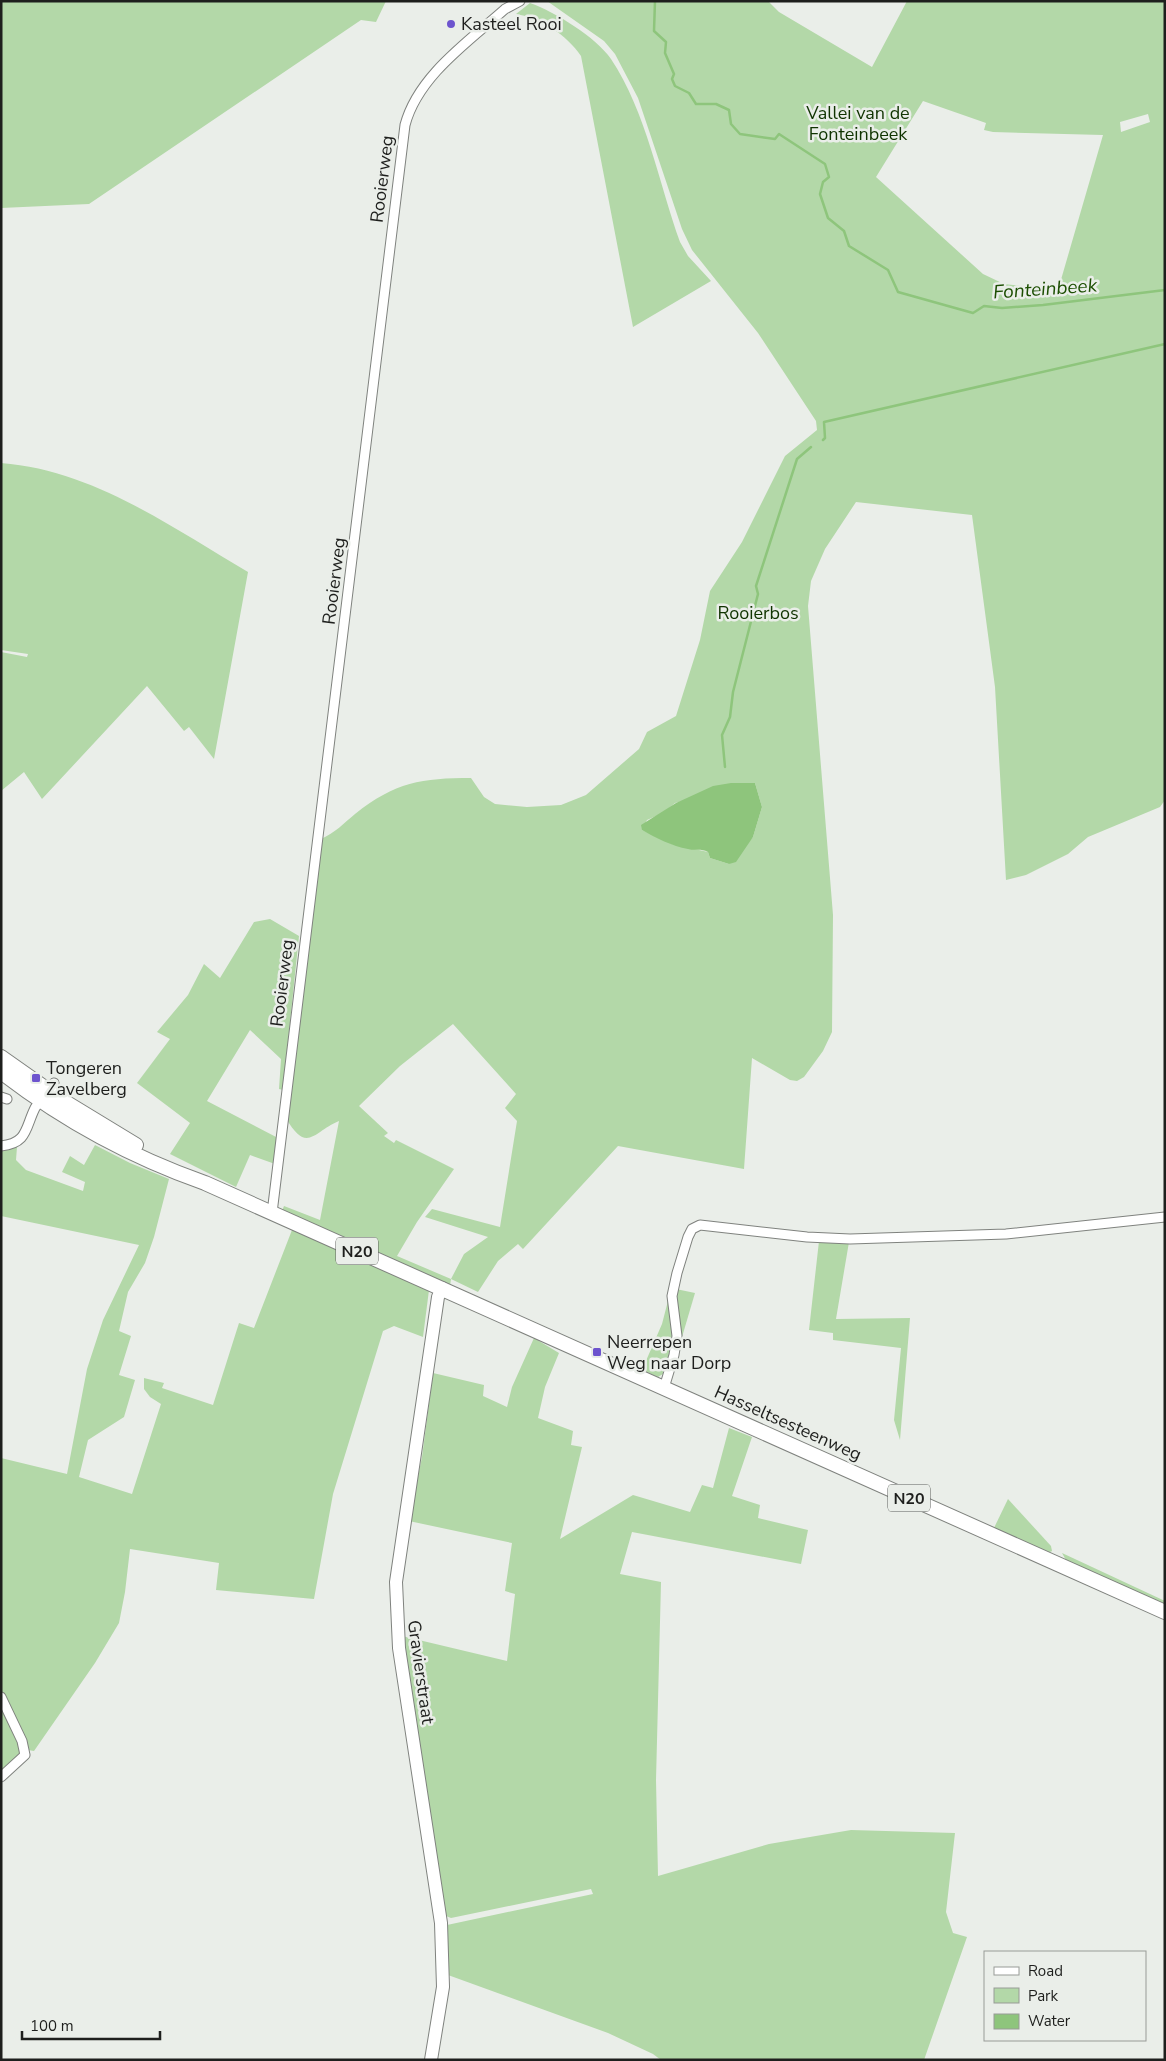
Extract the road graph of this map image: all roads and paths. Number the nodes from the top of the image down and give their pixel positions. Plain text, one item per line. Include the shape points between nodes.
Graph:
1 (520, 1) edge
2 (1, 1057) edge
3 (1, 1072) edge
4 (48, 1092) junction
5 (1, 1146) edge
6 (272, 1213) junction
7 (1165, 1217) edge
8 (442, 1288) junction
9 (664, 1388) junction
10 (1165, 1612) edge
11 (1, 1697) edge
12 (1, 1777) edge
13 (430, 2060) edge

1 - 6 street, Rooierweg via 504,9 425,84 410,107 405,125
2 - 4 main road, Hasseltsesteenweg / N20
3 - 4 main road, Hasseltsesteenweg / N20
4 - 5 street via 24,1135 16,1143
4 - 6 main road, Hasseltsesteenweg / N20 via 76,1124 113,1144
6 - 8 main road, Hasseltsesteenweg / N20
7 - 9 street via 1006,1234 850,1238 807,1237 700,1225 692,1229 688,1237 677,1273 672,1296 677,1336
8 - 9 main road, Hasseltsesteenweg / N20
8 - 13 street, Gravierstraat via 438,1297 400,1554 396,1610 441,1923 443,1987
9 - 10 main road, Hasseltsesteenweg / N20
11 - 12 street via 22,1741 25,1755

